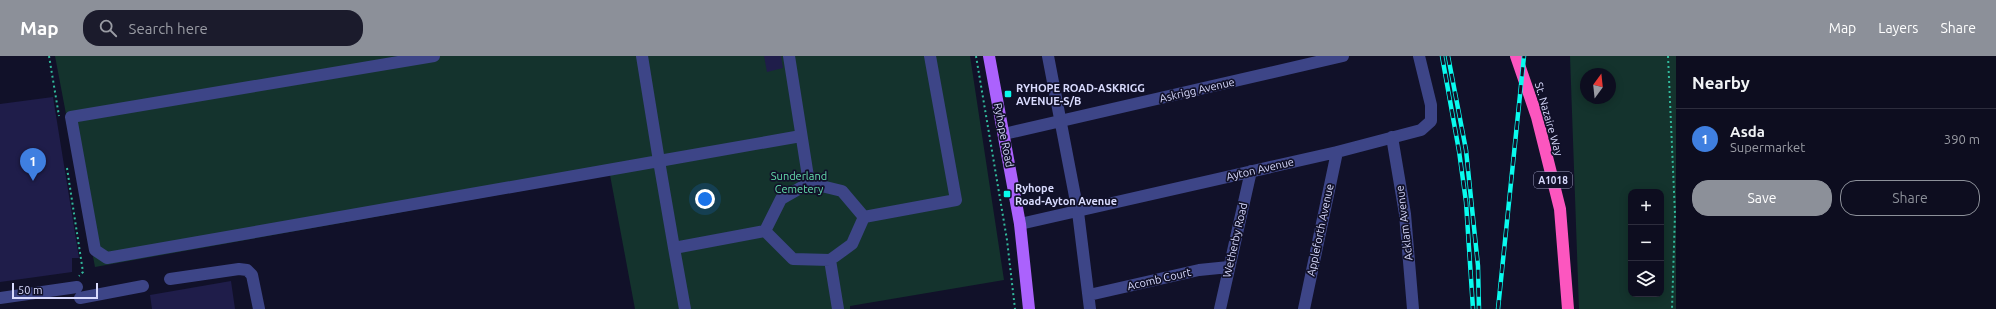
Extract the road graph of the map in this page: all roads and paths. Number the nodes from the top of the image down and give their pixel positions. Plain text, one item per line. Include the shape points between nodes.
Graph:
1 (49, 56) edge
2 (434, 56) edge
3 (642, 56) edge
4 (789, 56) edge
5 (930, 56) edge
6 (976, 56) edge
7 (989, 56) edge
8 (1048, 56) edge
9 (1343, 56) edge
10 (1419, 56) edge
11 (1516, 56) edge
12 (1668, 56) edge
13 (60, 119) dead end
14 (1062, 122) junction
15 (1004, 134) junction
16 (801, 136) junction
17 (1392, 137) junction
18 (1337, 152) junction
19 (659, 161) junction
20 (66, 163) dead end
21 (1251, 171) junction
22 (809, 183) junction
23 (1078, 212) junction
24 (864, 217) junction
25 (1020, 224) junction
26 (765, 231) junction
27 (674, 248) junction
28 (830, 260) junction
29 (1229, 267) junction
30 (170, 279) dead end
31 (143, 286) dead end
32 (79, 293) edge
33 (1089, 294) junction
34 (0, 298) edge
35 (259, 309) edge
36 (685, 309) edge
37 (838, 309) edge
38 (1015, 309) edge
39 (1029, 309) edge
40 (1090, 309) edge
41 (1220, 309) edge
42 (1304, 309) edge
43 (1413, 309) edge
44 (1568, 309) edge
45 (1672, 309) edge

1 - 13 path
2 - 19 street via 71,117 95,250 107,258
3 - 19 street
4 - 16 street
5 - 24 street via 956,200
6 - 38 path
7 - 15 main road, Ryhope Road
8 - 14 street
9 - 14 street, Askrigg Avenue
10 - 17 street, Ayton Avenue via 1431,105 1431,121 1421,130
11 - 44 highway, St. Nazaire Way / A1018 via 1537,117 1560,209
12 - 45 path via 1674,214
14 - 15 street, Askrigg Avenue
14 - 23 street
15 - 25 main road, Ryhope Road
16 - 19 street
16 - 22 street
17 - 18 street, Ayton Avenue
17 - 43 street, Acklam Avenue via 1405,214
18 - 21 street, Ayton Avenue
18 - 42 street, Appleforth Avenue
19 - 27 street
20 - 32 path via 84,272
21 - 23 street, Ayton Avenue
21 - 29 street, Wetherby Road
22 - 24 street via 842,191
22 - 26 street via 781,199
23 - 25 street, Ayton Avenue
23 - 33 street
24 - 28 street via 852,244
25 - 39 main road, Ryhope Road
26 - 27 street
26 - 28 street via 793,260
27 - 36 street
28 - 37 street
29 - 33 street, Acomb Court via 1199,270
29 - 41 street, Wetherby Road
30 - 35 street via 247,270 252,275
31 - 32 street
32 - 34 street
33 - 40 street

